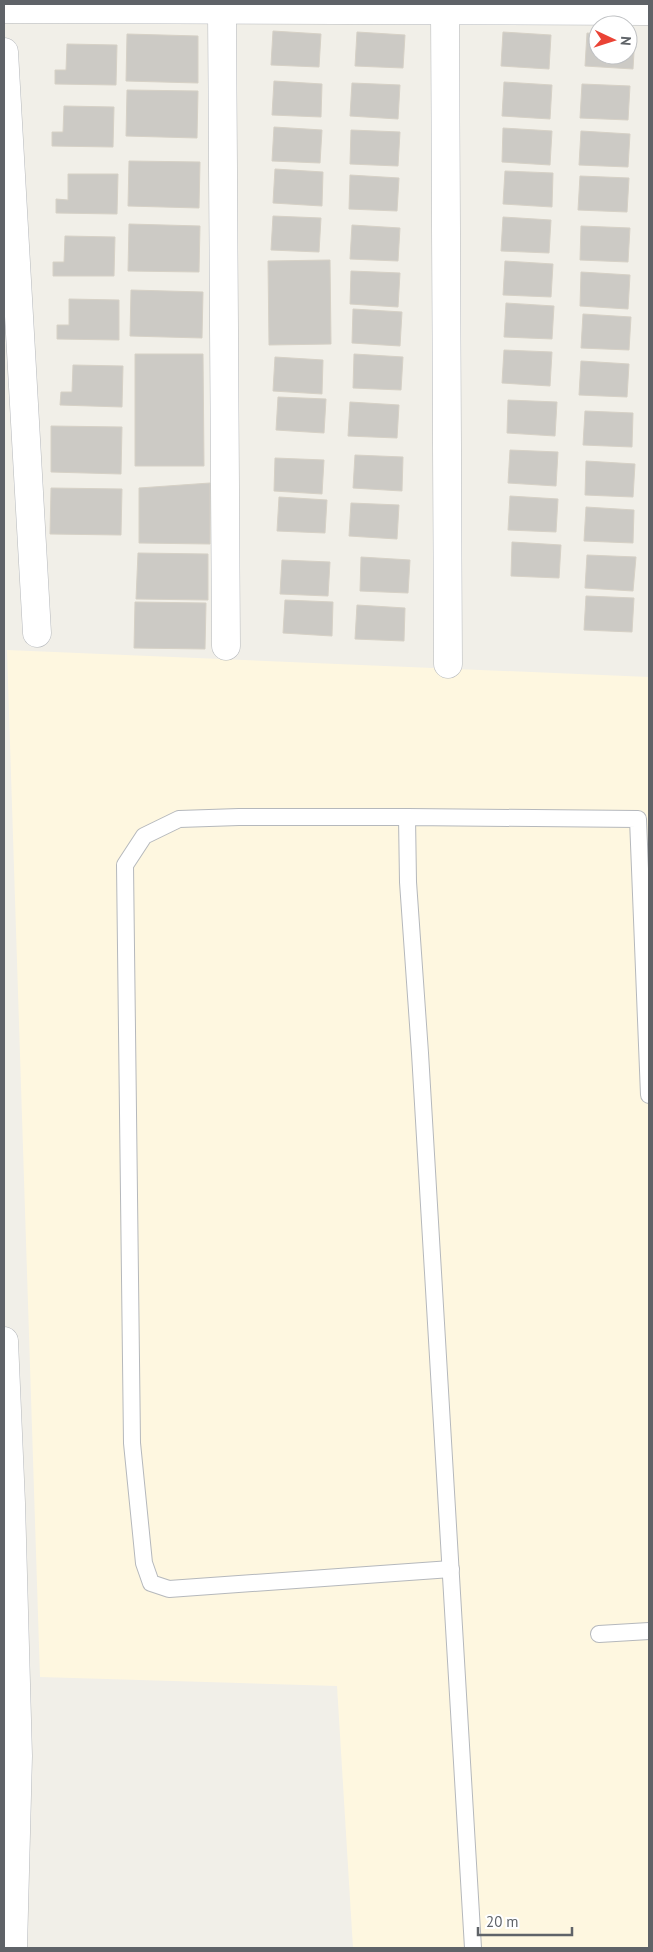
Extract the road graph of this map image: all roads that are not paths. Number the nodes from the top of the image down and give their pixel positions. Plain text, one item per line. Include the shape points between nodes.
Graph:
1 (224, 7) edge
2 (446, 7) edge
3 (4, 9) edge
4 (649, 11) edge
5 (4, 52) edge
6 (37, 633) dead end
7 (226, 646) dead end
8 (448, 664) dead end
9 (407, 817) junction
10 (644, 819) edge
11 (648, 1059) edge
12 (649, 1095) edge
13 (4, 1342) edge
14 (451, 1569) junction
15 (649, 1631) edge
16 (598, 1634) dead end
17 (13, 1948) edge
18 (473, 1948) edge

1 - 2 street
1 - 3 street
1 - 7 street
2 - 4 street
2 - 8 street
5 - 6 street
9 - 10 lane
9 - 14 lane via 408,882
9 - 14 lane via 179,819 144,836 125,865 132,1443 144,1563 152,1583 169,1588
10 - 11 lane
11 - 12 lane
13 - 17 street via 18,1756
14 - 18 lane
15 - 16 lane

